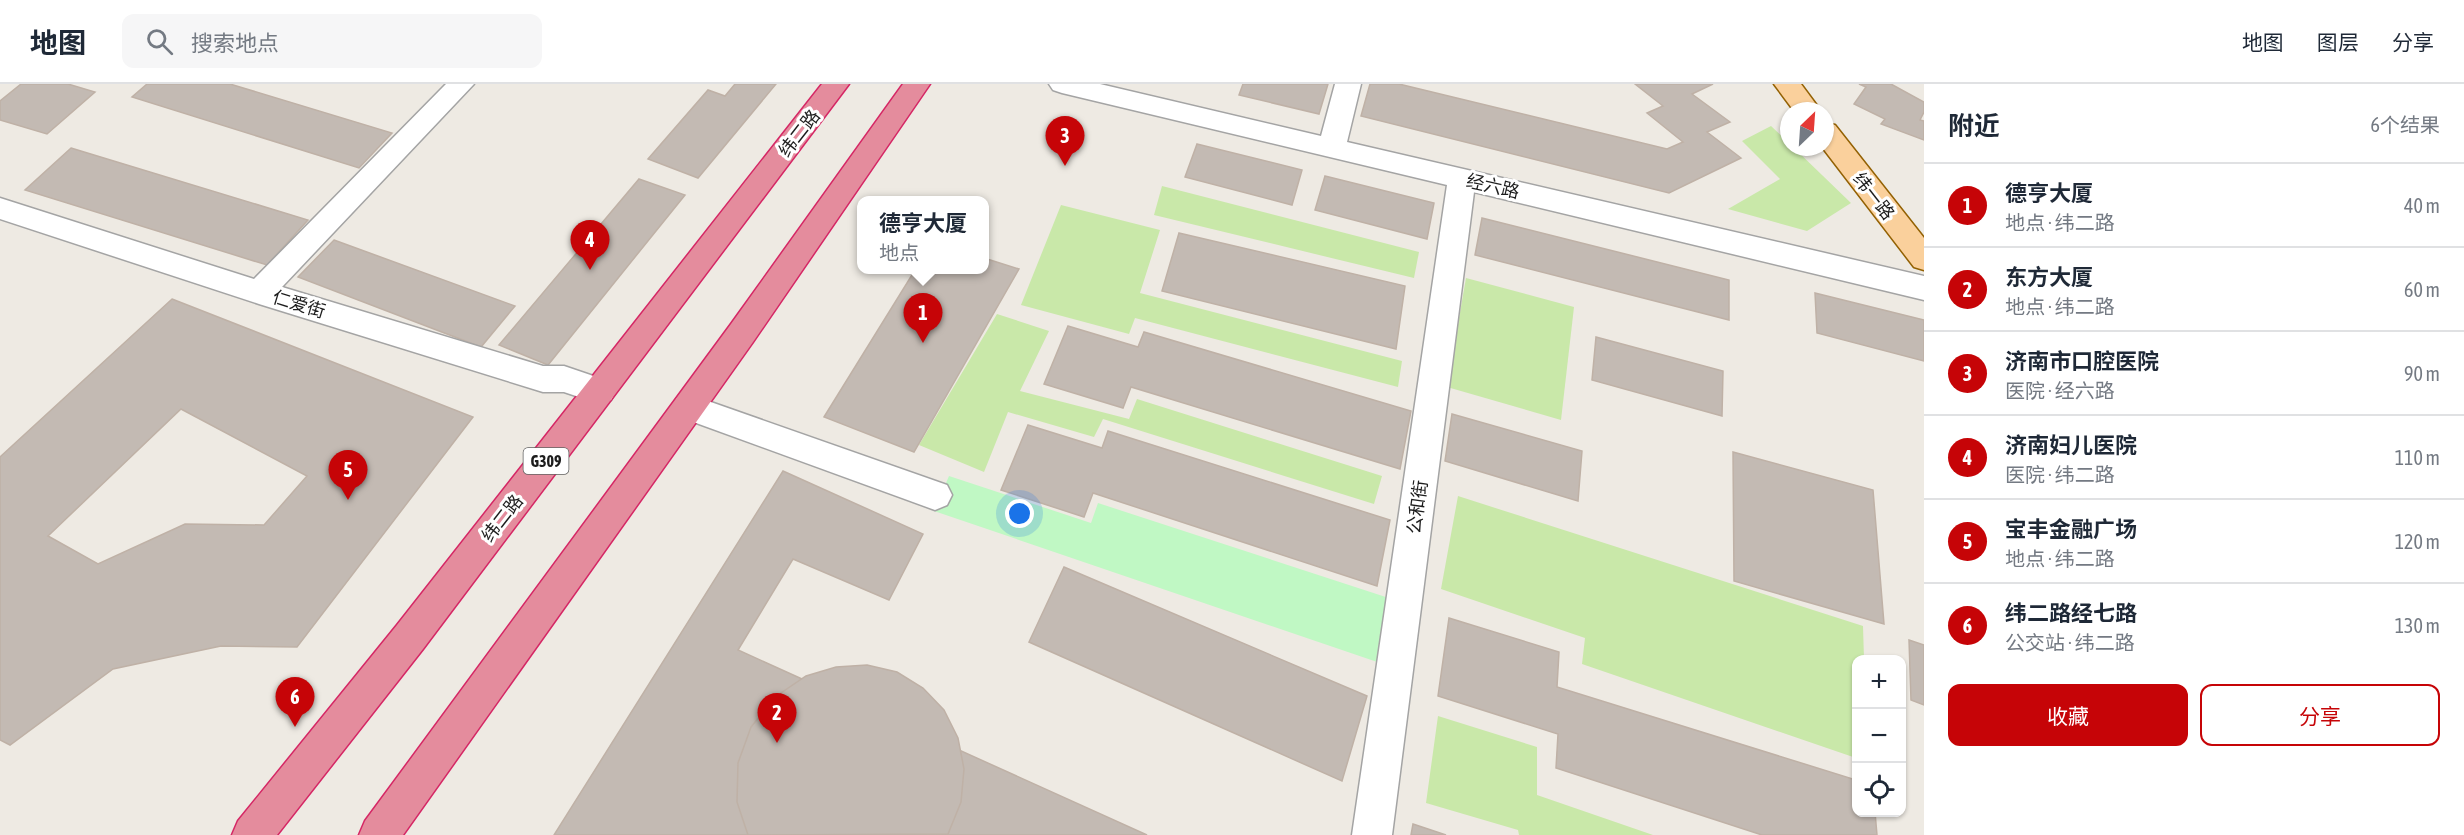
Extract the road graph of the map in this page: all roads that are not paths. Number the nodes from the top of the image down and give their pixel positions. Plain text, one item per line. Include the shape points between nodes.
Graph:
1 (461, 84) edge
2 (836, 84) edge
3 (917, 84) edge
4 (1062, 84) edge
5 (1348, 84) edge
6 (1787, 84) edge
7 (1801, 102) edge
8 (1834, 144) edge
9 (1332, 147) junction
10 (1462, 179) junction
11 (0, 208) edge
12 (1924, 259) edge
13 (1924, 288) edge
14 (259, 292) junction
15 (600, 391) junction
16 (688, 407) junction
17 (935, 495) dead end
18 (252, 835) edge
19 (379, 835) edge
20 (1372, 835) edge

1 - 14 street
2 - 15 highway, 纬二路 / G309
3 - 16 highway
4 - 9 street, 经六路
5 - 9 street
6 - 7 main road
8 - 12 main road, 纬一路
9 - 10 street, 经六路
10 - 13 street, 经六路
10 - 20 street, 公和街
11 - 14 street, 仁爱街
14 - 15 street, 仁爱街 via 543,379 564,379
15 - 18 highway, 纬二路 / G309
16 - 17 street
16 - 19 highway

